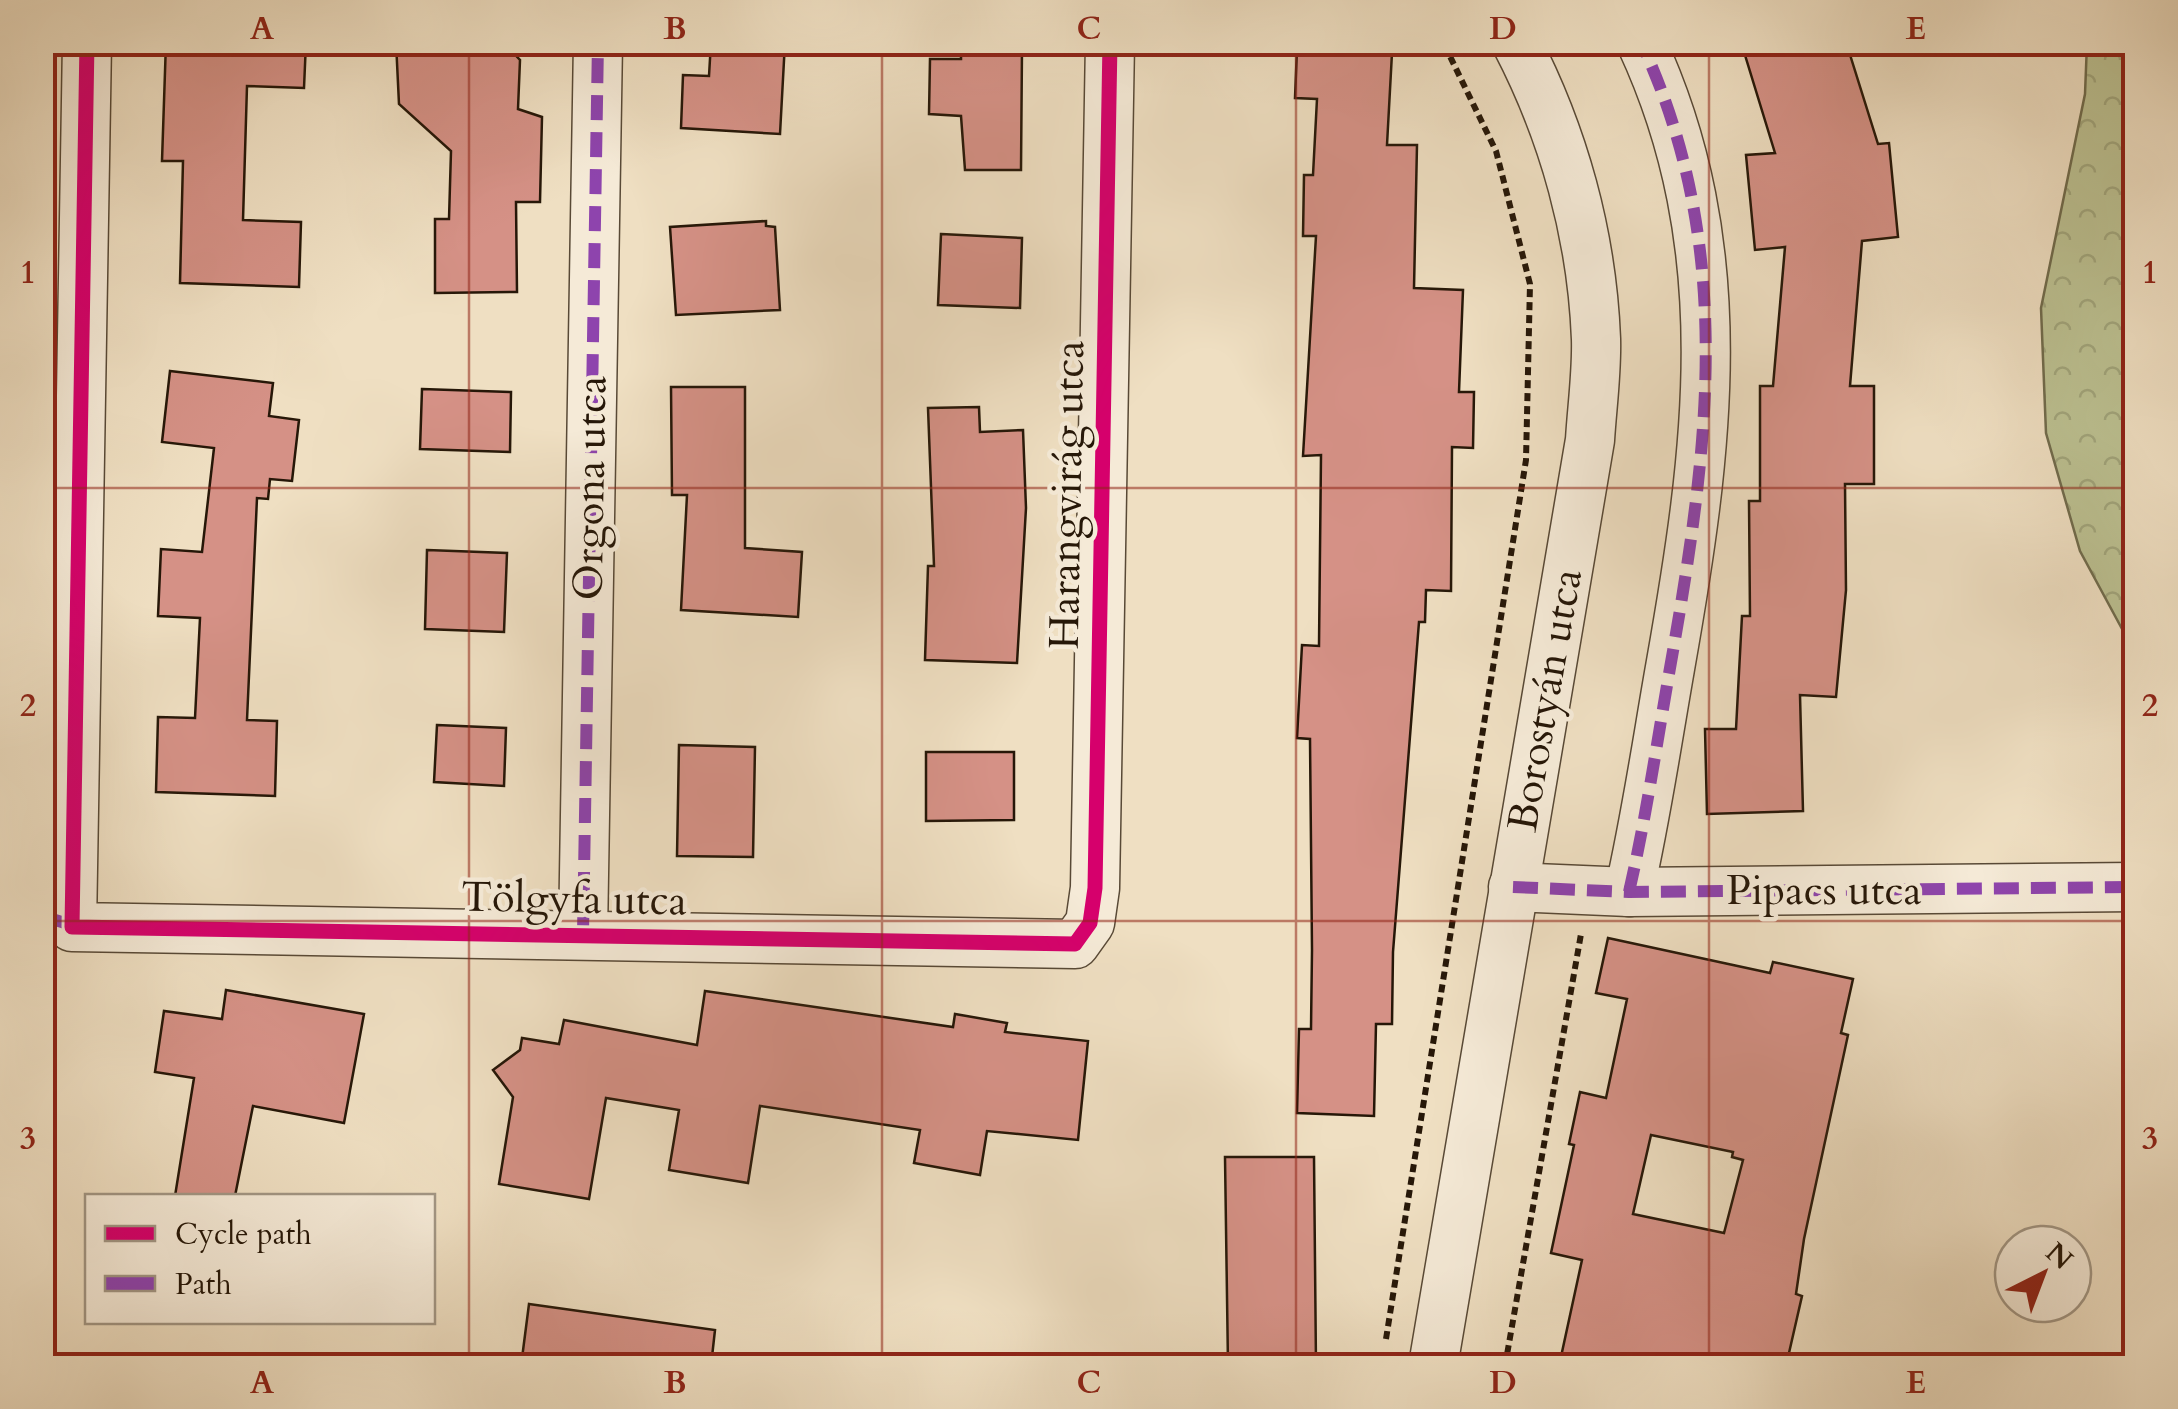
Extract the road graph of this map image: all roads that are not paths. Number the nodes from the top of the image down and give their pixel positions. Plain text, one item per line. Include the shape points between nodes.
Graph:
1 (87, 42) edge
2 (598, 42) edge
3 (1110, 42) edge
4 (1516, 42) edge
5 (1641, 42) edge
6 (1514, 887) junction
7 (2136, 887) edge
8 (1609, 891) junction
9 (583, 934) junction
10 (1075, 944) joint
11 (1433, 1366) edge

1 - 9 street, Tölgyfa utca via 72,927
2 - 9 street, Orgona utca
3 - 10 street, Harangvirág utca via 1095,888 1090,923
4 - 6 street, Borostyán utca via 1568,167 1586,241 1596,341 1590,440
5 - 8 street via 1684,174 1707,285 1707,388 1698,509
6 - 8 street, Pipacs utca
6 - 11 street, Borostyán utca
7 - 8 street, Pipacs utca
9 - 10 street, Tölgyfa utca

